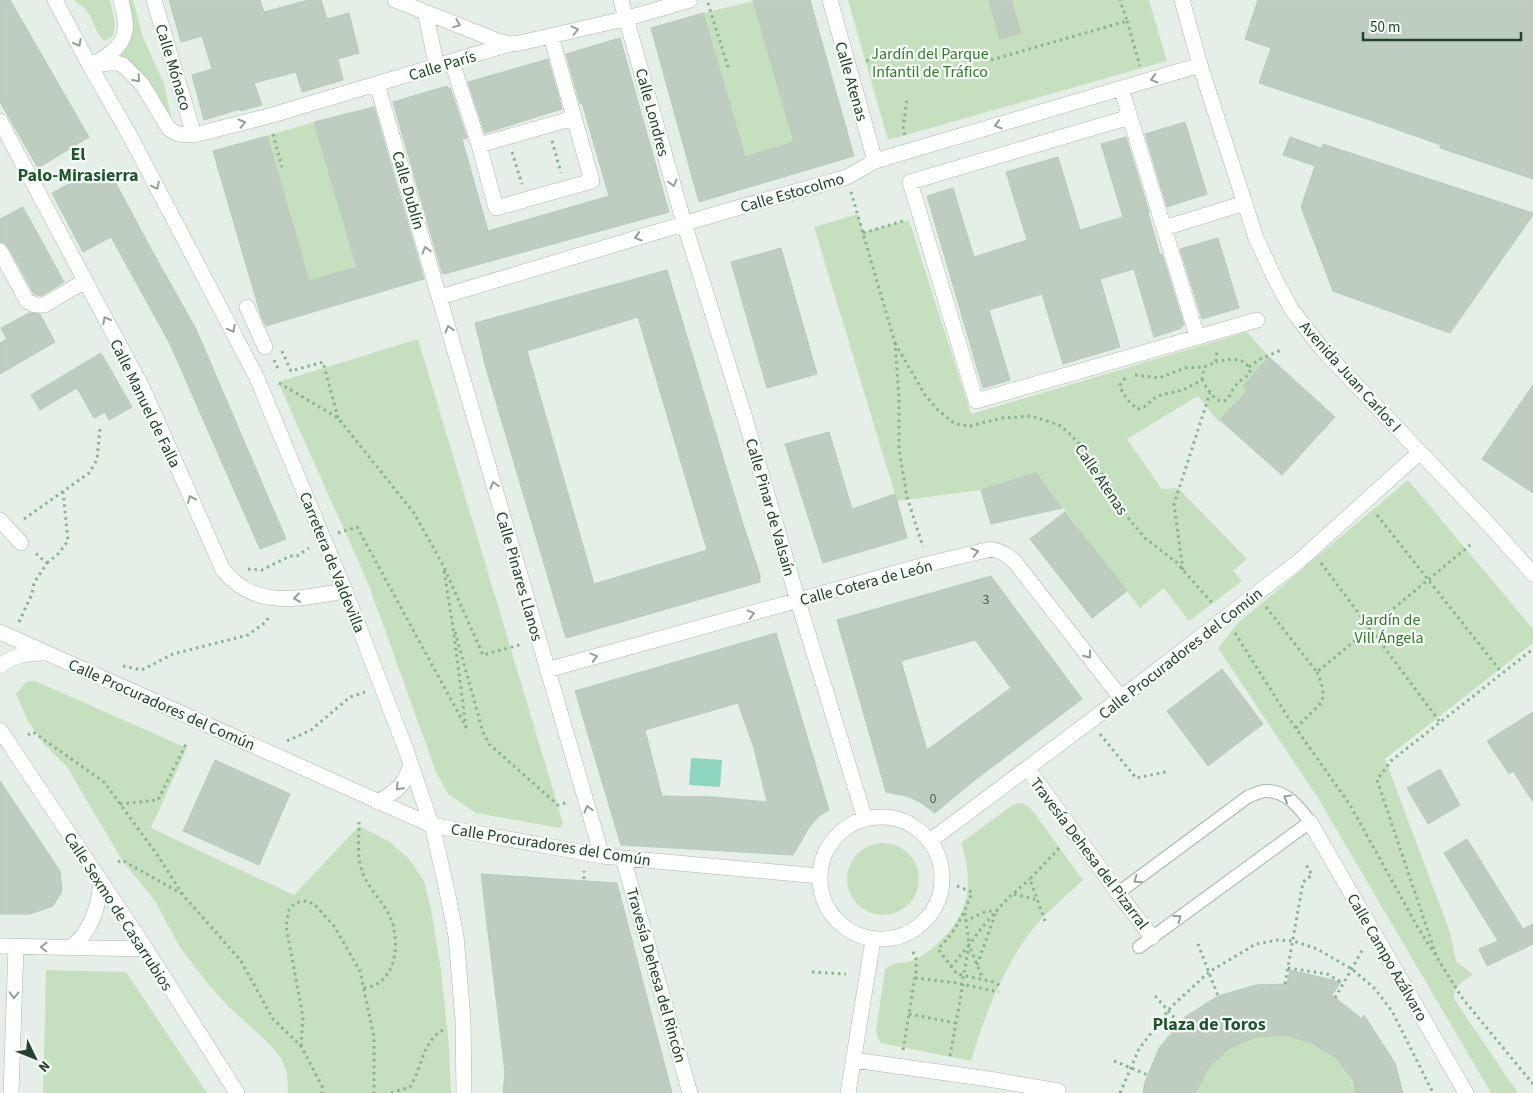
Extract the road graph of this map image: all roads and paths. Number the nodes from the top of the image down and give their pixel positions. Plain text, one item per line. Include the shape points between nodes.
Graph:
1 (55, 0) edge
2 (121, 0) edge
3 (154, 0) edge
4 (622, 0) edge
5 (690, 0) edge
6 (707, 0) edge
7 (830, 0) edge
8 (1120, 0) edge
9 (1182, 0) edge
10 (405, 2) edge
11 (425, 12) junction
12 (628, 18) junction
13 (1126, 21) junction
14 (551, 36) junction
15 (510, 44) junction
16 (892, 54) dead end
17 (991, 60) dead end
18 (452, 62) junction
19 (1200, 65) junction
20 (90, 66) junction
21 (848, 66) junction
22 (437, 67) junction
23 (729, 70) dead end
24 (1144, 82) junction
25 (377, 84) junction
26 (1121, 88) junction
27 (907, 99) dead end
28 (269, 116) junction
29 (1130, 117) junction
30 (574, 118) junction
31 (0, 121) edge
32 (548, 125) junction
33 (903, 129) dead end
34 (194, 135) junction
35 (507, 136) junction
36 (479, 144) junction
37 (875, 161) junction
38 (282, 166) dead end
39 (847, 177) junction
40 (566, 188) junction
41 (527, 199) junction
42 (1245, 203) junction
43 (921, 216) junction
44 (684, 224) junction
45 (1164, 228) junction
46 (863, 233) junction
47 (0, 251) edge
48 (85, 281) junction
49 (440, 297) junction
50 (247, 307) dead end
51 (1257, 320) dead end
52 (1213, 332) junction
53 (1197, 336) junction
54 (895, 343) junction
55 (272, 345) joint
56 (1281, 350) dead end
57 (1216, 362) junction
58 (1204, 367) junction
59 (1249, 367) junction
60 (1202, 380) junction
61 (278, 382) dead end
62 (1210, 393) junction
63 (338, 418) junction
64 (100, 428) dead end
65 (1420, 452) junction
66 (63, 492) junction
67 (1366, 502) junction
68 (4, 524) edge
69 (324, 537) junction
70 (21, 543) joint
71 (1470, 545) dead end
72 (1312, 550) junction
73 (47, 562) junction
74 (928, 564) junction
75 (443, 565) junction
76 (223, 570) junction
77 (1183, 570) junction
78 (1533, 574) edge
79 (1428, 579) junction
80 (346, 592) junction
81 (276, 600) junction
82 (798, 601) junction
83 (1273, 617) dead end
84 (1225, 618) junction
85 (452, 620) junction
86 (17, 628) dead end
87 (1370, 629) junction
88 (0, 632) edge
89 (539, 640) junction
90 (1533, 649) edge
91 (48, 653) junction
92 (113, 664) dead end
93 (0, 666) edge
94 (547, 670) junction
95 (1318, 672) junction
96 (1502, 673) junction
97 (384, 691) junction
98 (1121, 698) junction
99 (1090, 722) junction
100 (1440, 722) junction
101 (1296, 728) junction
102 (0, 730) edge
103 (28, 735) dead end
104 (286, 741) dead end
105 (186, 744) dead end
106 (412, 765) junction
107 (1028, 769) junction
108 (1166, 772) dead end
109 (584, 796) junction
110 (378, 802) junction
111 (120, 804) junction
112 (865, 819) junction
113 (359, 822) dead end
114 (1310, 822) junction
115 (431, 825) junction
116 (930, 841) junction
117 (1064, 844) dead end
118 (602, 856) junction
119 (623, 858) junction
120 (118, 862) dead end
121 (1305, 863) dead end
122 (819, 876) junction
123 (1030, 879) junction
124 (101, 884) junction
125 (957, 886) dead end
126 (975, 889) dead end
127 (972, 892) junction
128 (1013, 893) junction
129 (1118, 893) junction
130 (183, 895) junction
131 (1037, 900) junction
132 (997, 910) junction
133 (965, 913) junction
134 (965, 921) junction
135 (1045, 921) dead end
136 (1374, 932) junction
137 (1152, 937) junction
138 (873, 940) junction
139 (1294, 941) junction
140 (1198, 944) dead end
141 (969, 945) junction
142 (0, 946) edge
143 (16, 947) junction
144 (1139, 947) dead end
145 (70, 948) junction
146 (146, 949) junction
147 (912, 950) dead end
148 (1438, 960) junction
149 (977, 965) junction
150 (951, 967) junction
151 (1288, 968) junction
152 (1352, 969) junction
153 (812, 972) dead end
154 (1209, 972) junction
155 (846, 974) dead end
156 (915, 978) junction
157 (963, 980) junction
158 (983, 980) junction
159 (1343, 983) junction
160 (1285, 984) dead end
161 (1002, 986) dead end
162 (364, 988) junction
163 (999, 992) dead end
164 (1155, 996) dead end
165 (1218, 996) dead end
166 (1335, 998) dead end
167 (1168, 1010) junction
168 (909, 1014) junction
169 (463, 1020) junction
170 (956, 1023) junction
171 (1180, 1024) dead end
172 (300, 1046) junction
173 (902, 1052) dead end
174 (854, 1060) junction
175 (949, 1061) dead end
176 (1114, 1061) dead end
177 (1131, 1068) junction
178 (1148, 1075) dead end
179 (1533, 1084) edge
180 (1058, 1090) dead end
181 (11, 1093) edge
182 (237, 1093) edge
183 (322, 1093) edge
184 (374, 1093) edge
185 (391, 1093) edge
186 (464, 1093) edge
187 (690, 1093) edge
188 (848, 1093) edge
189 (1120, 1093) edge
190 (1432, 1093) edge
191 (1466, 1093) edge

1 -> 20 street, Carretera de Valdevilla
2 - 20 street via 125,26 123,37 117,48
3 - 34 street, Calle Mónaco
4 - 12 street, Calle Londres
5 - 12 street, Calle París
6 - 23 path
7 - 21 street, Calle Atenas
8 - 13 path
9 - 19 street, Avenida Juan Carlos I
10 - 11 street
11 -> 15 street
11 - 22 street
14 -> 12 street, Calle París
12 -> 44 street, Calle Londres
13 - 17 path
13 - 24 path
14 - 15 street, Calle París
14 - 30 street
15 - 18 street, Calle París
16 - 21 path
18 - 22 street, Calle París
18 - 36 street
19 -> 24 street, Calle Estocolmo
19 - 42 street, Avenida Juan Carlos I
20 -> 34 street via 116,62 123,65 142,84 169,129 178,134
20 -> 69 street, Carretera de Valdevilla via 258,378
21 - 37 street, Calle Atenas
22 - 25 street, Calle París
24 - 26 street, Calle Estocolmo
25 - 28 street, Calle París
49 -> 25 street, Calle Dublín
26 - 29 street
26 -> 37 street, Calle Estocolmo
27 - 33 path
34 -> 28 street, Calle París
28 - 38 path
29 - 43 street via 910,182
29 - 45 street
30 - 32 street
30 - 40 street via 592,181
31 - 48 street, Calle Manuel de Falla
32 - 35 street
32 - 40 path
35 - 36 street
35 - 41 path
36 - 41 street via 496,208
37 - 39 street, Calle Estocolmo
39 - 44 street, Calle Estocolmo
39 - 46 path, Calle Atenas
40 - 41 street
42 - 45 street
42 - 65 street, Avenida Juan Carlos I via 1264,258 1292,310 1322,350
43 - 46 path
43 - 53 street via 976,401
44 -> 49 street, Calle Estocolmo
44 - 82 street, Calle Pinar de Valsaín
45 - 53 street
46 - 54 path, Calle Atenas
47 - 48 street via 27,301 35,305 44,305
76 -> 48 street, Calle Manuel de Falla via 144,389
89 -> 49 street, Calle Pinares Llanos
50 - 55 street
51 - 52 street
52 - 53 street
52 - 57 path
54 - 74 path, Calle Atenas via 899,449 907,497
54 - 77 path, Calle Atenas via 925,394 955,424 970,426 1002,418 1031,416 1059,425 1088,453 1136,528
55 - 63 path via 291,371 323,362
56 - 59 path
57 - 58 path
57 - 59 path via 1232,358
58 - 60 path
58 - 60 path via 1185,368 1159,378 1128,375 1120,385 1137,409 1157,396 1182,390
59 - 62 path via 1247,377 1236,385 1227,400 1218,400
60 - 62 path
61 - 63 path
62 - 77 path via 1174,504
63 - 75 path via 414,513
64 - 66 path via 97,460 89,473
65 - 67 street, Calle Procuradores del Común
65 - 78 street, Avenida Juan Carlos I
66 - 68 path
66 - 73 path via 68,541
67 - 72 street, Calle Procuradores del Común
67 - 79 path
68 - 70 street
69 - 76 path via 297,556 290,556 262,570
69 - 80 street, Carretera de Valdevilla
69 - 85 path via 357,527 466,727
70 - 73 path
71 - 79 path
72 - 84 street, Calle Procuradores del Común
72 - 87 path
73 - 86 path via 34,582
74 - 82 street, Calle Cotera de León
74 -> 98 street, Calle Cotera de León via 991,549 1009,556
75 - 85 path
75 - 89 path via 482,655
76 - 81 street, Calle Manuel de Falla via 244,589
77 - 84 path, Calle Atenas
79 - 87 path
79 - 96 path
80 -> 81 street, Calle Manuel de Falla
80 - 97 street, Carretera de Valdevilla
81 - 92 path via 267,621 248,635 173,654 142,670
94 -> 82 street, Calle Cotera de León
82 - 112 street, Calle Pinar de Valsaín
83 - 95 path
84 - 98 street, Calle Procuradores del Común
84 - 101 path, Calle Atenas
85 - 109 path via 489,744 558,806
87 - 95 path
87 - 100 path
88 - 91 street, Calle Procuradores del Común
89 - 94 street, Calle Pinares Llanos
90 - 96 path
91 - 93 street via 12,657
91 - 110 street, Calle Procuradores del Común
94 - 109 street, Calle Pinares Llanos
95 - 101 path via 1324,698
96 - 100 path
97 - 104 path via 350,697 311,730
97 - 106 street, Carretera de Valdevilla
98 - 99 street, Calle Procuradores del Común
99 - 107 street, Calle Procuradores del Común
99 - 108 path via 1136,778
100 - 148 path via 1391,761 1377,780
101 - 148 path, Calle Atenas via 1350,805
102 - 124 street, Calle Sexmo de Casarrubios
103 - 111 path via 32,732 104,782
105 - 111 path via 158,800
106 -> 110 street via 403,784
106 - 115 street, Carretera de Valdevilla
107 - 116 street, Calle Procuradores del Común
107 - 129 street, Travesía Dehesa del Pizarral
118 -> 109 street, Calle Pinares Llanos
110 - 115 street, Calle Procuradores del Común
111 - 130 path
112 - 116 street via 879,816 894,818 914,826
112 - 122 street via 850,824 828,846
113 - 162 path via 359,862 364,876 390,917 396,943 388,973 376,985
114 -> 129 lane, Calle Campo Azálvaro via 1287,797 1264,791 1249,796
114 - 136 street, Calle Campo Azálvaro
137 -> 114 lane
115 - 118 street, Calle Procuradores del Común
115 - 169 street, Carretera de Valdevilla via 454,927
116 - 138 street via 942,870 942,886 930,916 904,935
117 - 123 path
118 - 119 street, Calle Procuradores del Común
119 - 122 street, Calle Procuradores del Común
119 - 187 street, Travesía Dehesa del Rincón
120 - 130 path via 122,860
121 - 139 path via 1312,875 1303,882
122 - 138 street via 824,901 838,923
123 - 128 path
123 - 131 path
124 - 145 street via 94,917 81,940
124 - 146 street, Calle Sexmo de Casarrubios
125 - 127 path
126 - 127 path
127 - 133 path
128 - 131 path
128 - 132 path
129 - 137 street, Travesía Dehesa del Pizarral
130 - 172 path via 241,962 273,1019
131 - 135 path
132 - 134 path
132 - 141 path
132 - 149 path
133 - 134 path
133 - 150 path via 952,935 938,949
134 - 141 path
136 - 152 path
136 - 191 street, Calle Campo Azálvaro
137 - 144 lane
138 - 174 street
139 - 151 path
139 - 152 path via 1317,949
139 - 154 path via 1256,944
140 - 154 path
141 - 149 path
141 - 150 path
141 - 157 path
142 - 143 street
145 -> 143 street
143 -> 181 street
145 - 146 street
146 - 182 street, Calle Sexmo de Casarrubios
147 - 156 path via 916,958
148 - 179 path via 1463,999
149 - 158 path
150 - 157 path
151 - 159 path via 1327,974
151 - 160 path
152 - 159 path
152 - 190 path via 1392,1010
153 - 155 path
154 - 165 path
154 - 167 path
156 - 157 path
156 - 168 path
157 - 158 path
157 - 163 path
157 - 170 path
158 - 161 path
159 - 166 path
162 - 172 path via 360,971 334,926 314,904 306,901 295,903 289,910 286,926 303,1017
162 - 184 path via 374,1037
164 - 167 path
167 - 171 path
167 - 177 path via 1139,1049
168 - 170 path
168 - 173 path
169 - 185 path via 436,1033 428,1042 410,1087
169 - 186 street, Carretera de Valdevilla
170 - 175 path
172 - 183 path via 322,1086
174 - 180 street
174 - 188 street
176 - 177 path
177 - 178 path
177 - 189 path

